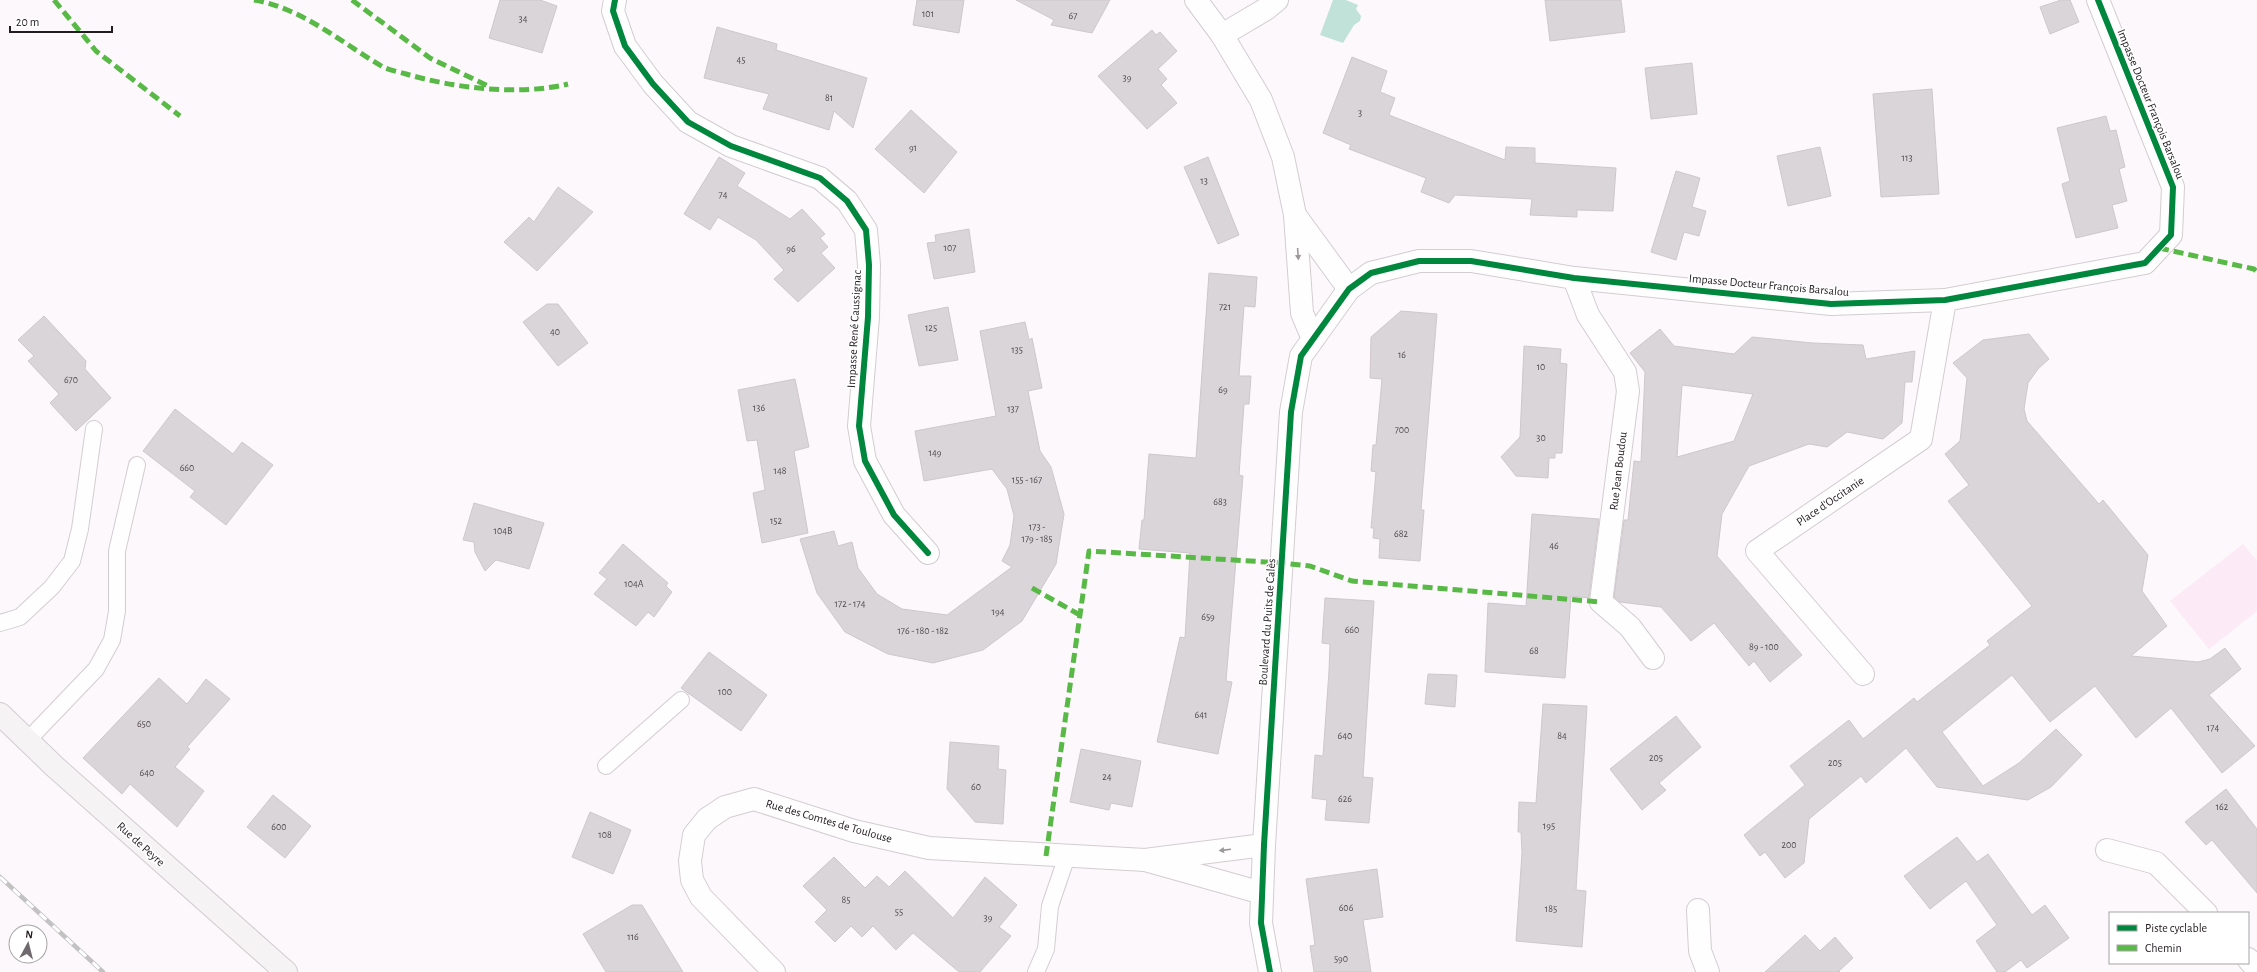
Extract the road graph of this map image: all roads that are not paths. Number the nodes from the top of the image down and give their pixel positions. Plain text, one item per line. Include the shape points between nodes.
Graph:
1 (615, 0) edge
2 (1196, 0) edge
3 (1277, 0) edge
4 (2098, 0) edge
5 (1222, 35) junction
6 (1295, 216) junction
7 (1574, 278) junction
8 (1349, 289) junction
9 (1945, 300) junction
10 (1313, 339) junction
11 (94, 428) dead end
12 (137, 465) dead end
13 (928, 553) dead end
14 (0, 623) edge
15 (1653, 658) dead end
16 (1862, 674) dead end
17 (681, 700) dead end
18 (0, 714) edge
19 (27, 741) junction
20 (606, 766) dead end
21 (1264, 845) junction
22 (2107, 850) dead end
23 (1067, 856) junction
24 (1145, 860) junction
25 (1262, 893) junction
26 (1698, 910) dead end
27 (2205, 912) edge
28 (2249, 960) edge
29 (2257, 969) edge
30 (286, 972) edge
31 (774, 972) edge
32 (1036, 972) edge
33 (1270, 972) edge
34 (1708, 972) edge

1 - 13 street, Impasse René Caussignac via 613,11 625,46 653,84 688,122 731,146 820,178 847,201 866,230 869,265 868,317 859,426 865,461 894,515
2 - 5 street
3 - 5 street
4 - 9 street, Impasse Docteur François Barsalou via 2173,188 2171,235 2145,263
5 - 6 street via 1261,100 1283,157
6 - 8 street
6 -> 10 street via 1302,313
7 - 8 street, Impasse Docteur François Barsalou via 1471,261 1419,261 1371,273
7 - 9 street, Impasse Docteur François Barsalou via 1831,304
7 - 15 street, Rue Jean Boudou via 1588,315 1625,372 1628,391 1601,602 1630,627
8 - 10 street, Boulevard du Puits de Calès
9 - 16 street, Place d'Occitanie via 1921,439 1757,551
10 - 21 street, Boulevard du Puits de Calès via 1301,356 1291,412
11 - 14 lane via 80,529 72,560 52,587 20,617
12 - 19 lane via 117,551 117,611 112,640 96,669
17 - 20 lane
18 - 19 main road, Rue de Peyre
19 - 30 main road, Rue de Peyre
21 -> 24 street, Rue des Comtes de Toulouse
21 - 25 street, Boulevard du Puits de Calès
22 - 27 street via 2156,863
23 - 24 street, Rue des Comtes de Toulouse
23 - 31 street, Rue des Comtes de Toulouse via 929,848 854,831 754,799 725,807 707,819 694,835 690,861 692,880 701,897
23 - 32 lane via 1050,906 1046,949
24 - 25 street, Rue des Comtes de Toulouse
25 - 33 street, Boulevard du Puits de Calès via 1260,923
26 - 34 street via 1700,951
28 - 29 street

